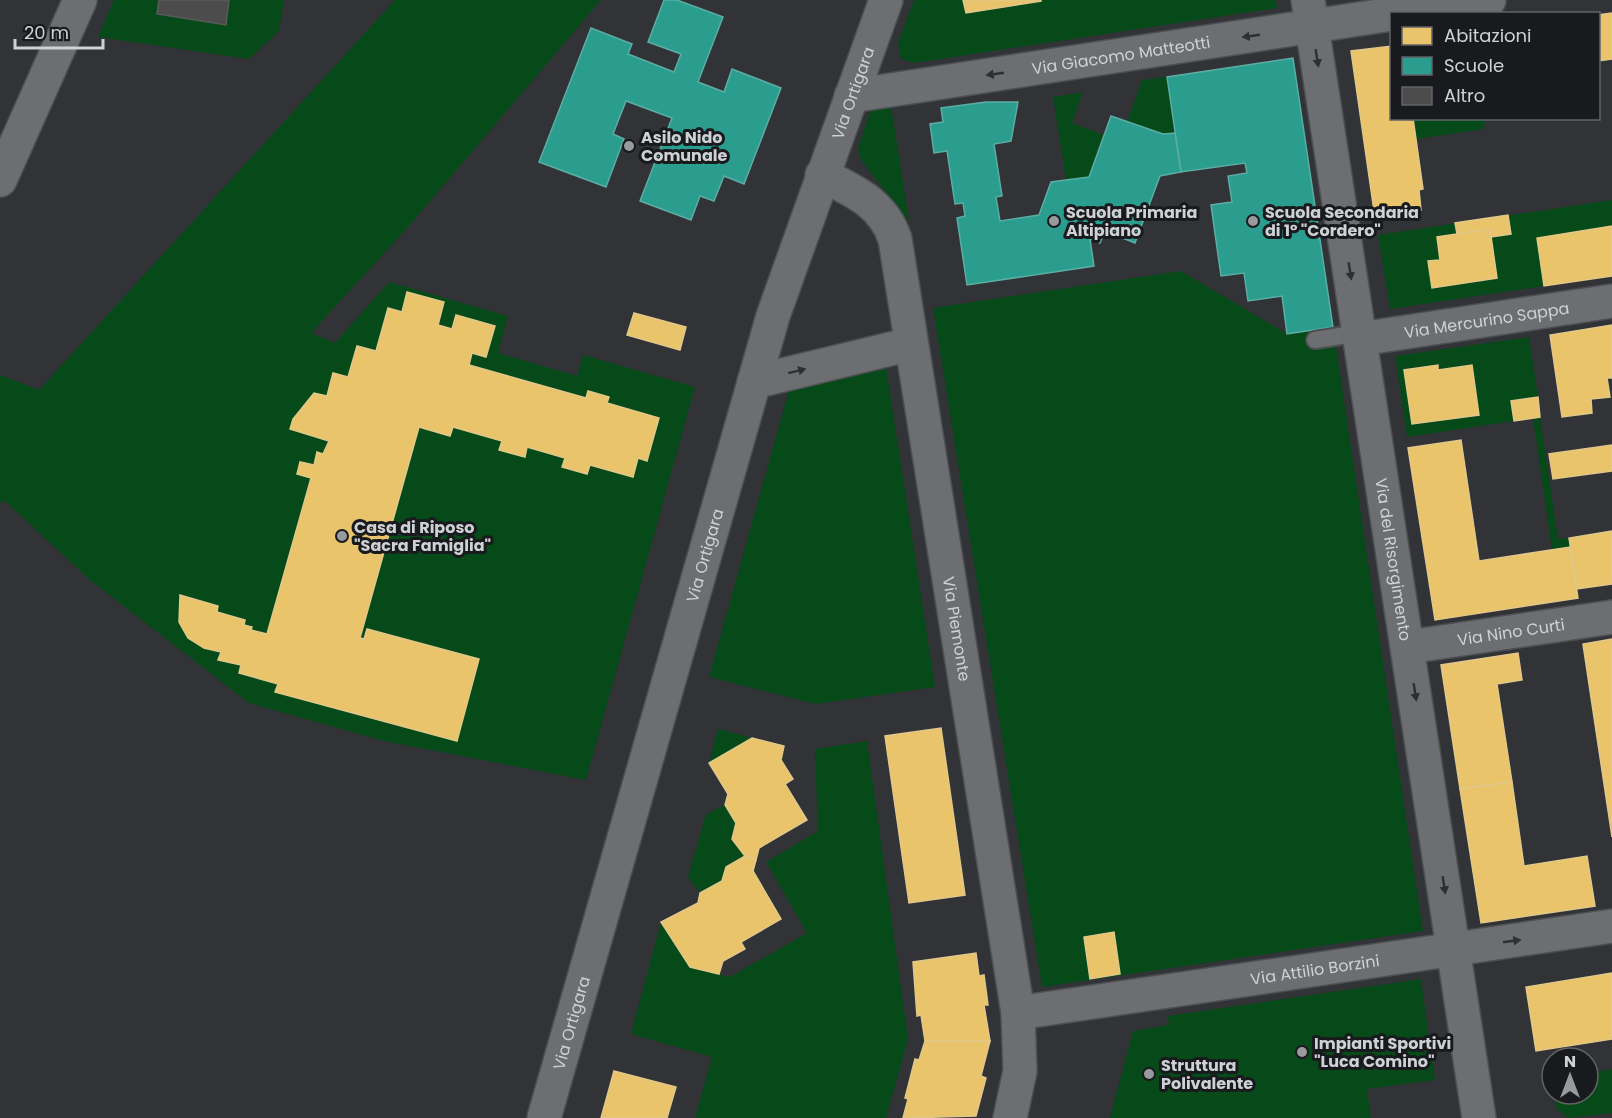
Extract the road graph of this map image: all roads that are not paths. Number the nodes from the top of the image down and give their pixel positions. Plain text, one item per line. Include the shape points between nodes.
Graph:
1 (80, 0) edge
2 (886, 0) edge
3 (1489, 0) edge
4 (1410, 12) edge
5 (1310, 13) edge
6 (1390, 14) edge
7 (851, 96) junction
8 (822, 175) junction
9 (0, 180) edge
10 (1612, 301) edge
11 (1360, 336) junction
12 (1315, 340) dead end
13 (911, 344) junction
14 (754, 382) junction
15 (1612, 617) edge
16 (1408, 647) junction
17 (1612, 926) edge
18 (1454, 950) junction
19 (1018, 1013) junction
20 (544, 1118) edge
21 (1010, 1118) edge
22 (1479, 1118) edge

1 - 9 street
2 - 7 street, Via Ortigara
3 - 4 street
5 - 6 street, Via Giacomo Matteotti
5 -> 7 street, Via Giacomo Matteotti
5 -> 11 street, Via del Risorgimento
7 - 8 street, Via Ortigara
8 - 13 street, Via Piemonte via 869,200 890,225
8 - 14 street, Via Ortigara
10 - 11 street, Via Mercurino Sappa
11 - 12 lane
11 - 16 street, Via del Risorgimento
14 -> 13 street
13 - 19 street, Via Piemonte
14 - 20 street, Via Ortigara
15 - 16 street, Via Nino Curti
16 -> 18 street, Via del Risorgimento
18 -> 17 street, Via Attilio Borzini
18 - 19 street, Via Attilio Borzini
18 - 22 street, Via del Risorgimento
19 - 21 street, Via Piemonte via 1020,1071

